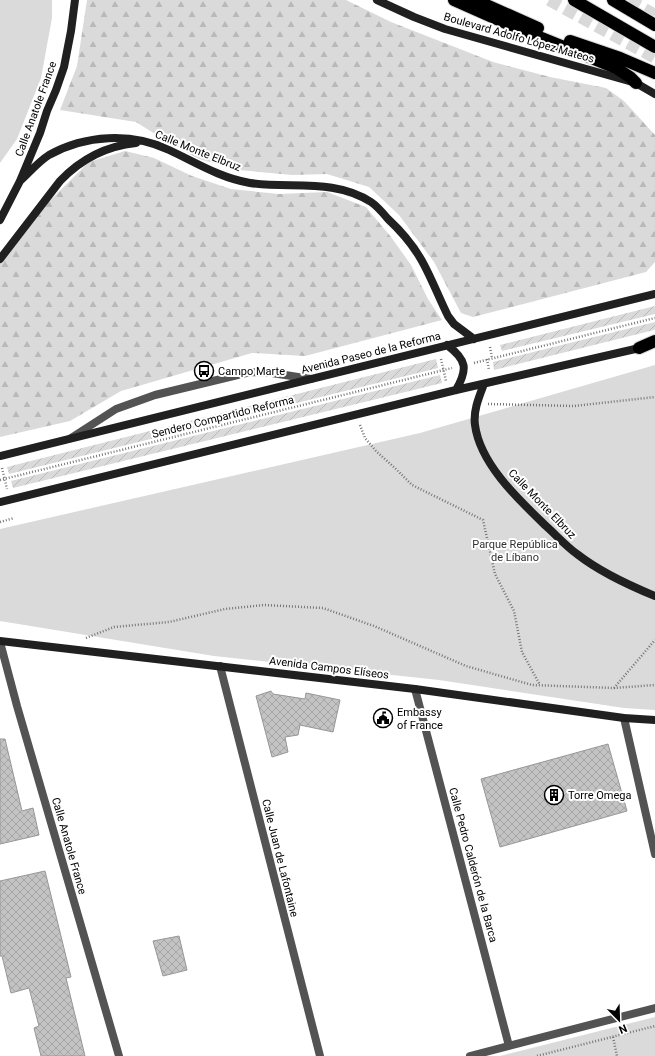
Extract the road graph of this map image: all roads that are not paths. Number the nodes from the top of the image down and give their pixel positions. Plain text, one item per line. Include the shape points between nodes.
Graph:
1 (75, 0) edge
2 (377, 0) edge
3 (454, 0) edge
4 (475, 0) edge
5 (574, 0) edge
6 (613, 0) edge
7 (489, 16) junction
8 (530, 25) junction
9 (655, 25) edge
10 (655, 48) edge
11 (655, 73) edge
12 (636, 83) junction
13 (655, 94) edge
14 (145, 142) junction
15 (20, 181) junction
16 (0, 220) edge
17 (0, 259) edge
18 (655, 294) edge
19 (474, 339) junction
20 (655, 341) edge
21 (447, 345) junction
22 (655, 346) edge
23 (639, 348) junction
24 (311, 379) junction
25 (484, 384) junction
26 (456, 390) junction
27 (66, 440) junction
28 (0, 456) edge
29 (0, 502) edge
30 (655, 596) edge
31 (0, 641) edge
32 (220, 666) junction
33 (416, 689) junction
34 (624, 718) junction
35 (655, 720) edge
36 (655, 854) edge
37 (655, 1008) edge
38 (509, 1046) junction
39 (119, 1056) edge
40 (320, 1056) edge
41 (470, 1056) edge

1 - 15 street, Calle Anatole France via 64,67
2 - 12 street, Boulevard Adolfo López Mateos via 445,28
3 - 7 highway
4 - 8 highway
5 - 10 highway
6 - 9 highway
7 - 8 highway
7 - 12 highway via 620,70
8 - 11 highway
12 - 13 street, Boulevard Adolfo López Mateos
14 - 15 street, Calle Monte Elbruz via 108,138 80,143 48,156
14 - 17 street via 108,149 73,168 60,181
14 - 19 street, Calle Monte Elbruz via 232,178 267,184 335,187 371,202 413,246 448,316
15 - 16 street, Calle Anatole France
18 - 19 street, Avenida Paseo de la Reforma
19 - 21 street, Avenida Paseo de la Reforma
20 - 23 highway
21 - 24 street, Avenida Paseo de la Reforma
21 - 26 street via 459,354 464,365 463,378
22 - 23 street
23 - 25 street
24 - 27 street, Avenida Paseo de la Reforma
24 - 27 street via 250,372 174,390 116,409
25 - 26 street
25 - 30 street, Calle Monte Elbruz via 475,413 477,436 490,463 515,495 577,554 602,570
26 - 29 street
27 - 28 street, Avenida Paseo de la Reforma
31 - 32 street, Avenida Campos Elíseos
31 - 39 street, Calle Anatole France
32 - 33 street, Avenida Campos Elíseos
32 - 40 street, Calle Juan de Lafontaine
33 - 34 street, Avenida Campos Elíseos
33 - 38 street, Calle Pedro Calderón de la Barca
34 - 35 street, Avenida Campos Elíseos
34 - 36 street
37 - 38 street
38 - 41 street

